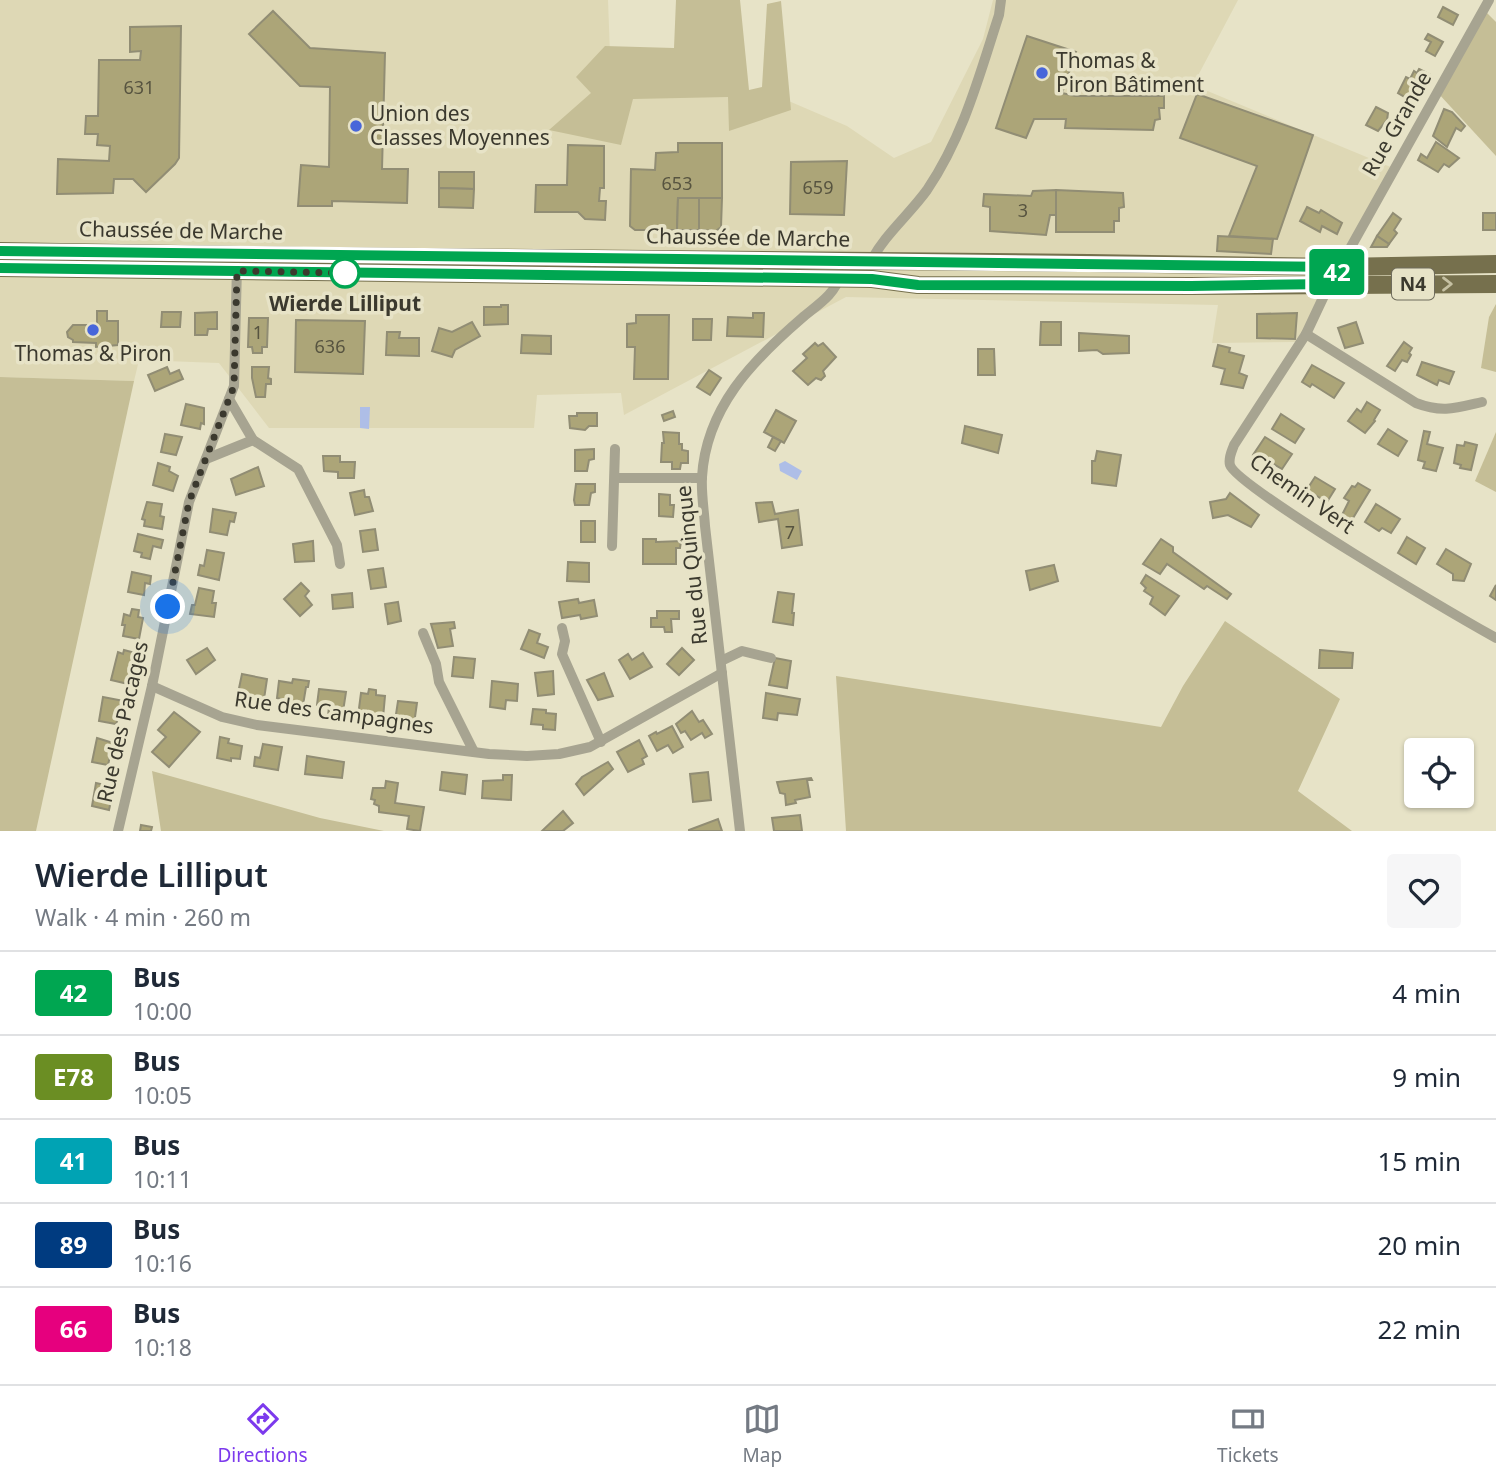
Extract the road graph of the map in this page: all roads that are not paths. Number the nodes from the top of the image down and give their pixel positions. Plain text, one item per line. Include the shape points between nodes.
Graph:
1 (1001, 0) edge
2 (1489, 0) edge
3 (0, 251) edge
4 (237, 262) junction
5 (1496, 264) edge
6 (1340, 267) junction
7 (0, 268) edge
8 (840, 270) junction
9 (871, 271) junction
10 (1330, 284) junction
11 (1496, 284) edge
12 (1306, 334) junction
13 (229, 399) junction
14 (1482, 402) dead end
15 (253, 440) junction
16 (615, 449) dead end
17 (205, 460) junction
18 (615, 478) junction
19 (702, 478) junction
20 (612, 546) dead end
21 (340, 564) dead end
22 (562, 628) dead end
23 (423, 633) dead end
24 (1496, 638) edge
25 (771, 658) dead end
26 (721, 661) junction
27 (722, 673) junction
28 (152, 686) junction
29 (601, 742) junction
30 (474, 752) junction
31 (118, 831) edge
32 (740, 831) edge

1 - 9 street via 963,127 926,190 882,242
2 - 6 street, Rue Grande
3 - 4 main road, Chaussée de Marche / N4
4 - 7 main road, Chaussée de Marche / N4
4 - 8 main road, Chaussée de Marche / N4 via 305,257
4 - 13 street, Rue des Pacages via 234,386
5 - 6 main road, Chaussée de Marche / N4
6 - 9 main road, Chaussée de Marche / N4
6 - 10 street, Rue Grande
8 - 9 main road, Chaussée de Marche / N4
8 - 19 street, Rue du Quinque via 831,294 761,355 730,392 713,424
9 - 10 main road, Chaussée de Marche / N4 via 931,285
10 -> 11 main road, Chaussée de Marche / N4
10 - 12 street, Chemin Vert
12 - 14 street via 1416,403 1447,410
12 - 24 street, Chemin Vert via 1234,444 1230,466 1238,477 1293,515
13 - 15 street
13 - 17 street, Rue des Pacages
15 - 17 street
15 - 21 street via 298,469 337,545
16 - 18 street
17 - 28 street, Rue des Pacages via 189,502
18 - 19 street
18 - 20 street
19 - 26 street, Rue du Quinque
22 - 29 street via 562,654
23 - 30 street, Rue des Campagnes via 439,682
25 - 26 street via 742,651
26 - 27 street, Rue du Quinque
27 - 29 street, Rue des Campagnes
27 - 32 street, Rue du Quinque
28 - 30 street, Rue des Campagnes via 222,717 257,725
28 - 31 street, Rue des Pacages
29 - 30 street, Rue des Campagnes via 527,757

